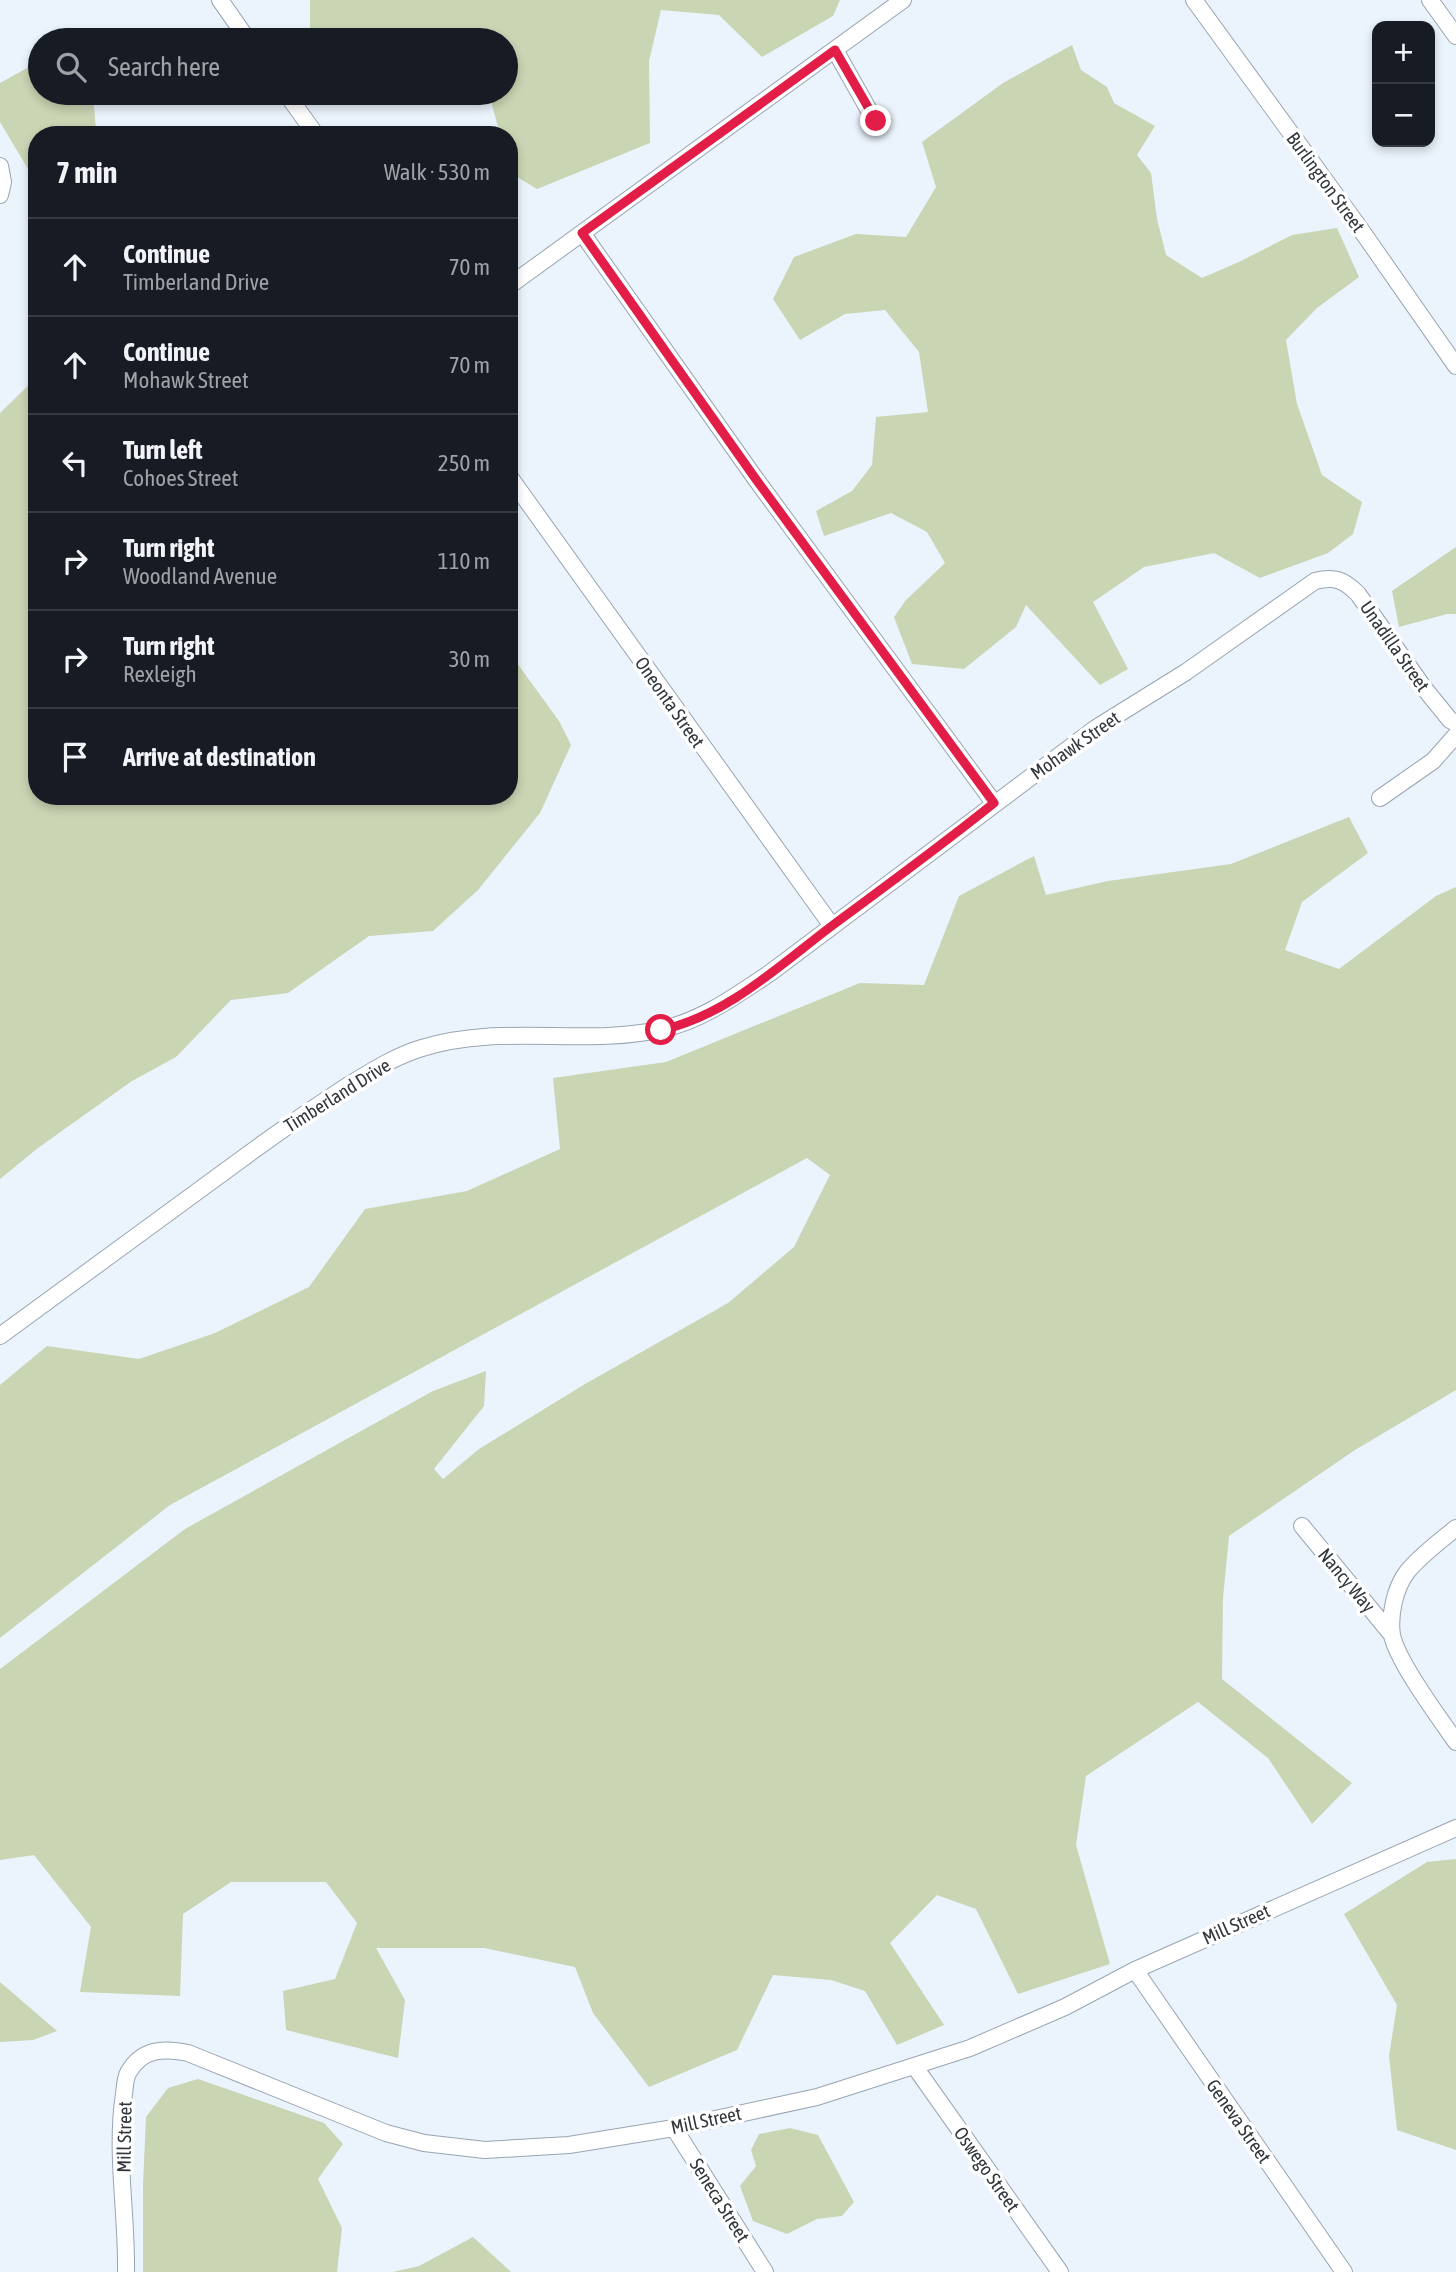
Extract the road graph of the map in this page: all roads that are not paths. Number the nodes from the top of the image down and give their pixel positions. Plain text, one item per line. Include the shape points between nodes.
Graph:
1 (220, 0) edge
2 (903, 0) edge
3 (1194, 0) edge
4 (1430, 0) edge
5 (240, 28) edge
6 (1456, 36) edge
7 (835, 50) junction
8 (295, 105) edge
9 (876, 121) dead end
10 (310, 126) edge
11 (0, 166) edge
12 (0, 195) edge
13 (582, 233) junction
14 (518, 279) edge
15 (1456, 366) edge
16 (518, 489) edge
17 (1328, 578) joint
18 (1456, 723) edge
19 (1456, 735) edge
20 (1380, 798) dead end
21 (994, 803) junction
22 (832, 926) junction
23 (0, 1336) edge
24 (1302, 1526) dead end
25 (1456, 1528) edge
26 (1392, 1635) junction
27 (1456, 1742) edge
28 (1456, 1828) edge
29 (1135, 1970) junction
30 (915, 2067) junction
31 (674, 2128) junction
32 (127, 2272) edge
33 (765, 2272) edge
34 (1060, 2272) edge
35 (1344, 2272) edge

1 - 5 street
2 - 7 street
3 - 15 street, Burlington Street
4 - 6 street
7 - 9 street
7 - 13 street
8 - 10 street
11 - 12 street
13 - 14 street
13 - 21 street
16 - 22 street, Oneonta Street
17 - 18 street, Unadilla Street via 1346,582 1358,594 1424,688
17 - 21 street, Mohawk Street via 1315,581 1096,728
19 - 20 street via 1433,761
21 - 22 street, Mohawk Street
22 - 23 street, Timberland Drive via 736,996 666,1029 606,1036 486,1036 422,1047 389,1060 304,1114
24 - 26 street, Nancy Way
25 - 26 street via 1406,1574 1392,1614
26 - 27 street, Nancy Way via 1398,1652
28 - 29 street, Mill Street
29 - 30 street, Mill Street via 1053,2012
29 - 35 street, Geneva Street
30 - 31 street, Mill Street via 817,2097
30 - 34 street, Oswego Street
31 - 32 street, Mill Street via 569,2145 485,2150 424,2143 386,2133 188,2053 153,2050 128,2074 121,2110
31 - 33 street, Seneca Street

